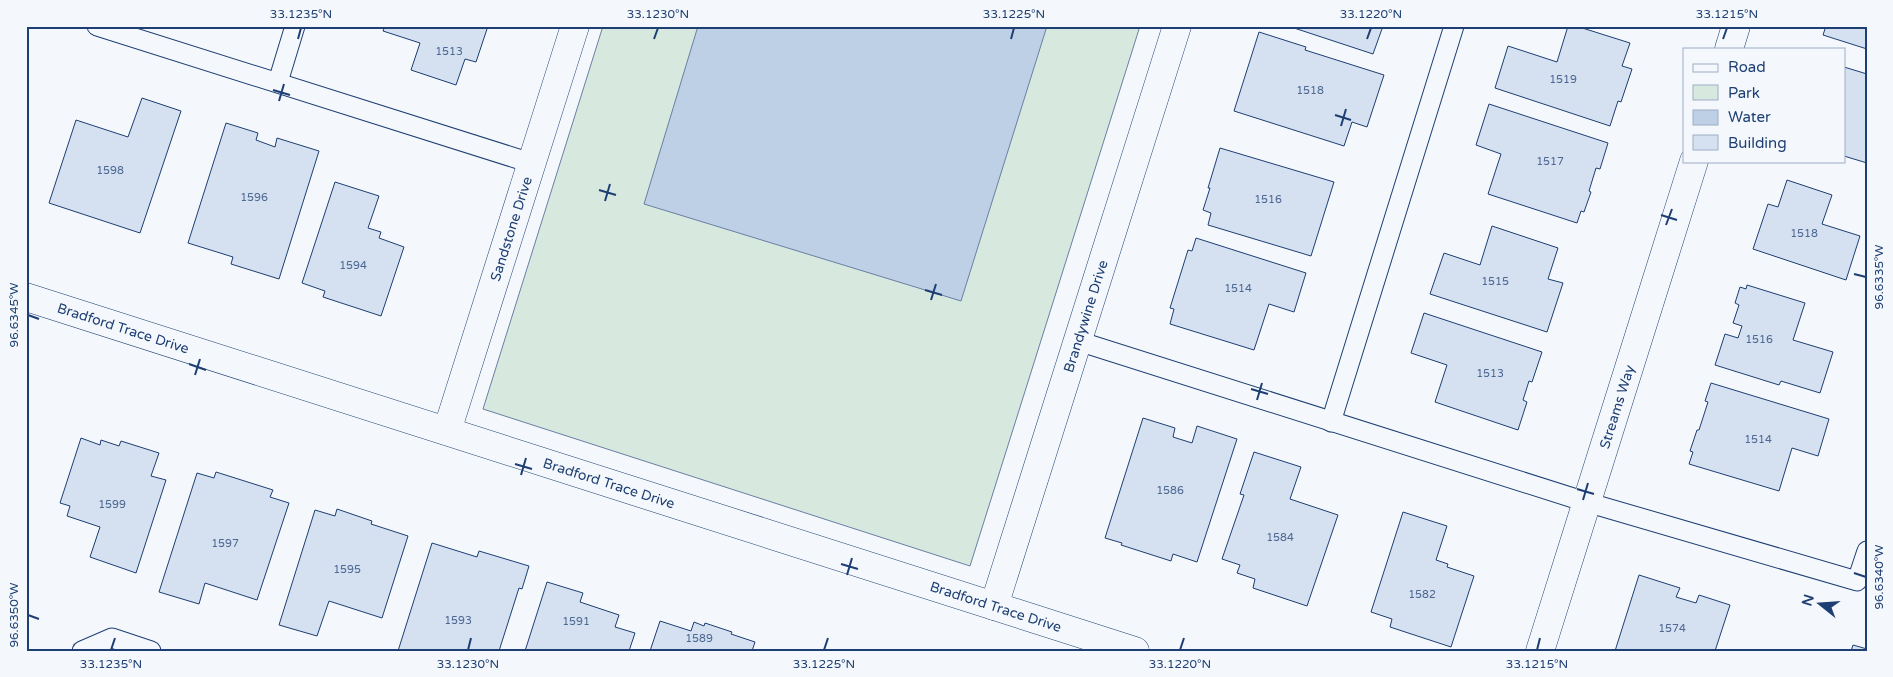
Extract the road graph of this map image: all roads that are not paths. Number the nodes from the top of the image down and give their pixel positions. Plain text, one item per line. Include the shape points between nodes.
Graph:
1 (96, 26) edge
2 (295, 26) edge
3 (575, 26) edge
4 (1177, 26) edge
5 (1454, 26) edge
6 (1736, 26) edge
7 (1729, 48) edge
8 (278, 82) junction
9 (1694, 162) edge
10 (532, 163) junction
11 (26, 297) edge
12 (1078, 341) junction
13 (1331, 422) junction
14 (447, 431) junction
15 (1586, 502) junction
16 (1867, 550) edge
17 (1862, 582) edge
18 (994, 606) junction
19 (82, 651) edge
20 (151, 651) edge
21 (1135, 651) edge
22 (1540, 651) edge

1 - 8 lane
2 - 8 lane
3 - 10 street, Sandstone Drive
4 - 12 street, Brandywine Drive
5 - 13 lane
6 - 7 street
8 - 10 lane
9 - 15 street, Streams Way
10 - 14 street, Sandstone Drive
11 - 14 street, Bradford Trace Drive
12 - 13 lane
12 - 18 street, Brandywine Drive
13 - 15 lane
14 - 18 street, Bradford Trace Drive
15 - 17 lane
15 - 22 street, Streams Way
16 - 17 lane
18 - 21 street, Bradford Trace Drive
19 - 20 lane via 112,638

